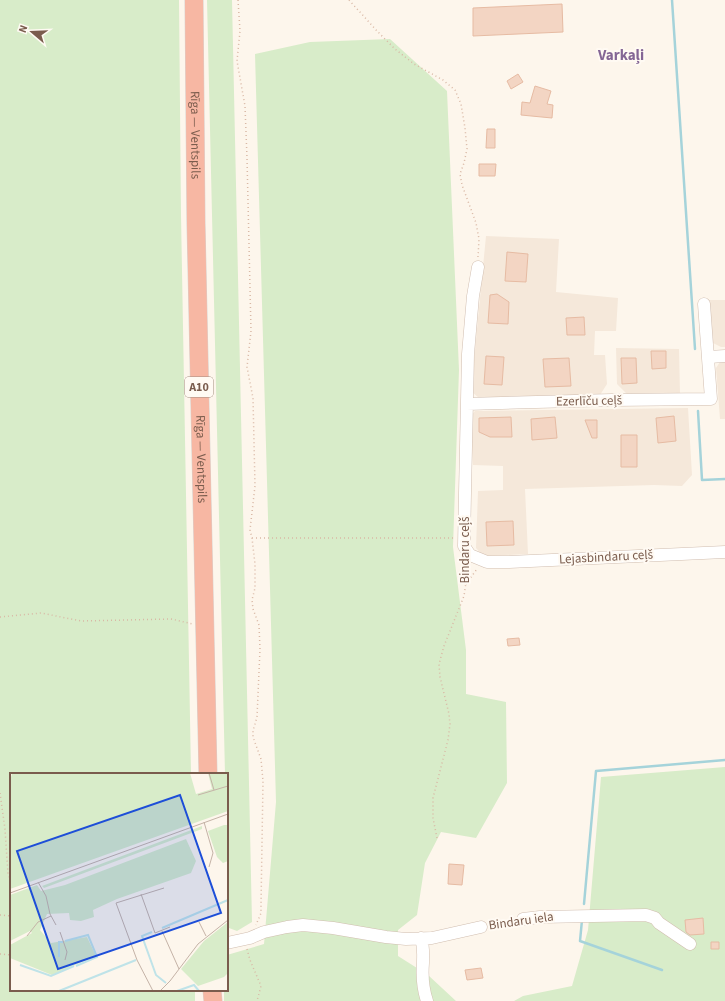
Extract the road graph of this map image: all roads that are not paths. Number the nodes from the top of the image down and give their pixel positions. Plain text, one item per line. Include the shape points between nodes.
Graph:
1 (194, 0) edge
2 (478, 267) road end
3 (704, 304) dead end
4 (709, 356) junction
5 (725, 356) edge
6 (467, 404) junction
7 (464, 542) joint
8 (725, 552) edge
9 (208, 773) edge
10 (522, 919) road end
11 (482, 927) road end
12 (421, 938) junction
13 (228, 943) edge
14 (690, 944) dead end
15 (212, 991) edge
16 (213, 1001) edge
17 (427, 1001) edge

1 - 9 highway, Rīga — Ventspils / A10 via 196,223
2 - 6 street, Bindaru ceļš via 468,354
3 - 4 street
4 - 5 street
4 - 6 street, Ezerlīču ceļš via 712,399
6 - 7 street, Bindaru ceļš
7 - 8 street, Lejasbindaru ceļš via 470,555 486,562
10 - 14 street, Bindaru iela via 646,915 655,918
11 - 12 street, Bindaru iela
12 - 13 street, Bindaru iela via 386,938 303,925 264,932
12 - 17 street via 424,948
15 - 16 highway

